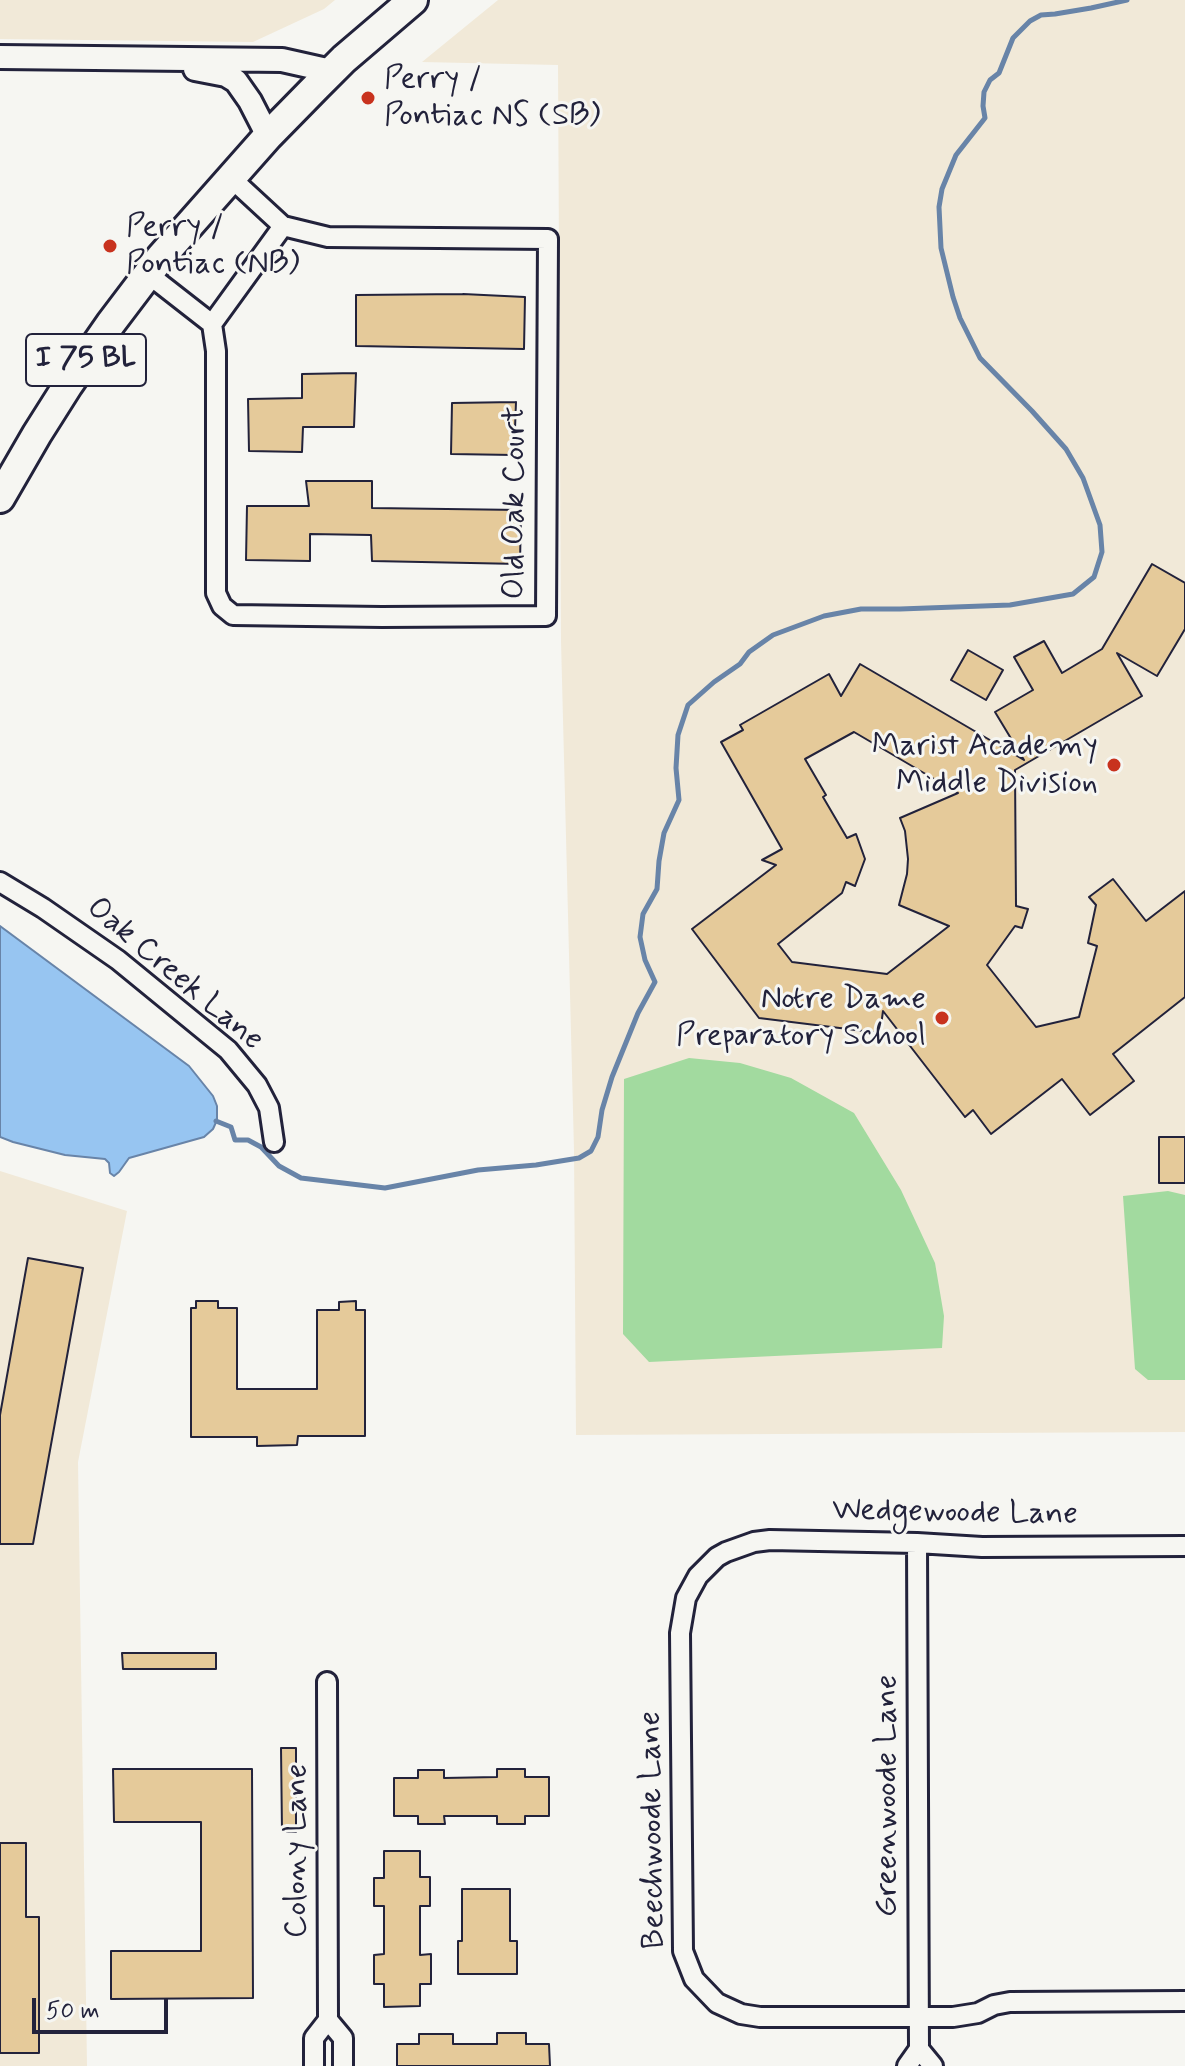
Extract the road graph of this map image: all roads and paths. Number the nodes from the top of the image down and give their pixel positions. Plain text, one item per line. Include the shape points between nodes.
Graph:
1 (413, 0) edge
2 (0, 57) edge
3 (168, 59) junction
4 (331, 71) junction
5 (268, 136) junction
6 (231, 178) junction
7 (283, 226) junction
8 (148, 274) junction
9 (212, 324) junction
10 (0, 498) edge
11 (0, 882) edge
12 (274, 1142) dead end
13 (917, 1543) junction
14 (1185, 1546) edge
15 (726, 1552) joint
16 (327, 1682) dead end
17 (1185, 2001) edge
18 (919, 2017) junction
19 (328, 2020) junction
20 (919, 2049) junction
21 (314, 2066) edge
22 (343, 2066) edge
23 (907, 2066) edge
24 (933, 2066) edge

1 - 4 main road, I 75 BL
2 - 3 street
3 - 4 street via 282,60
3 - 5 street via 236,81
4 - 5 main road, I 75 BL
5 - 6 main road, I 75 BL
6 - 7 street, Old Oak Court
6 - 8 main road, I 75 BL
7 - 9 street
7 - 9 street, Old Oak Court via 328,237 548,239 546,616 233,615 222,606 216,593
8 - 9 street
8 - 10 main road, I 75 BL via 68,385
11 - 12 street, Oak Creek Lane via 118,960 228,1050 269,1108
13 - 14 street, Wedgewoode Lane
13 - 15 street, Wedgewoode Lane via 770,1540
13 - 18 street, Greenwoode Lane
15 - 18 street, Beechwoode Lane via 691,1587 681,1622 686,1962 712,1999 746,2015
16 - 19 street, Colony Lane
17 - 18 street, Beechwoode Lane via 1010,2002 978,2013
18 - 20 street, Greenwoode Lane
19 - 21 street, Colony Lane via 314,2038
19 - 22 street, Colony Lane via 343,2038
20 - 23 street
20 - 24 street

